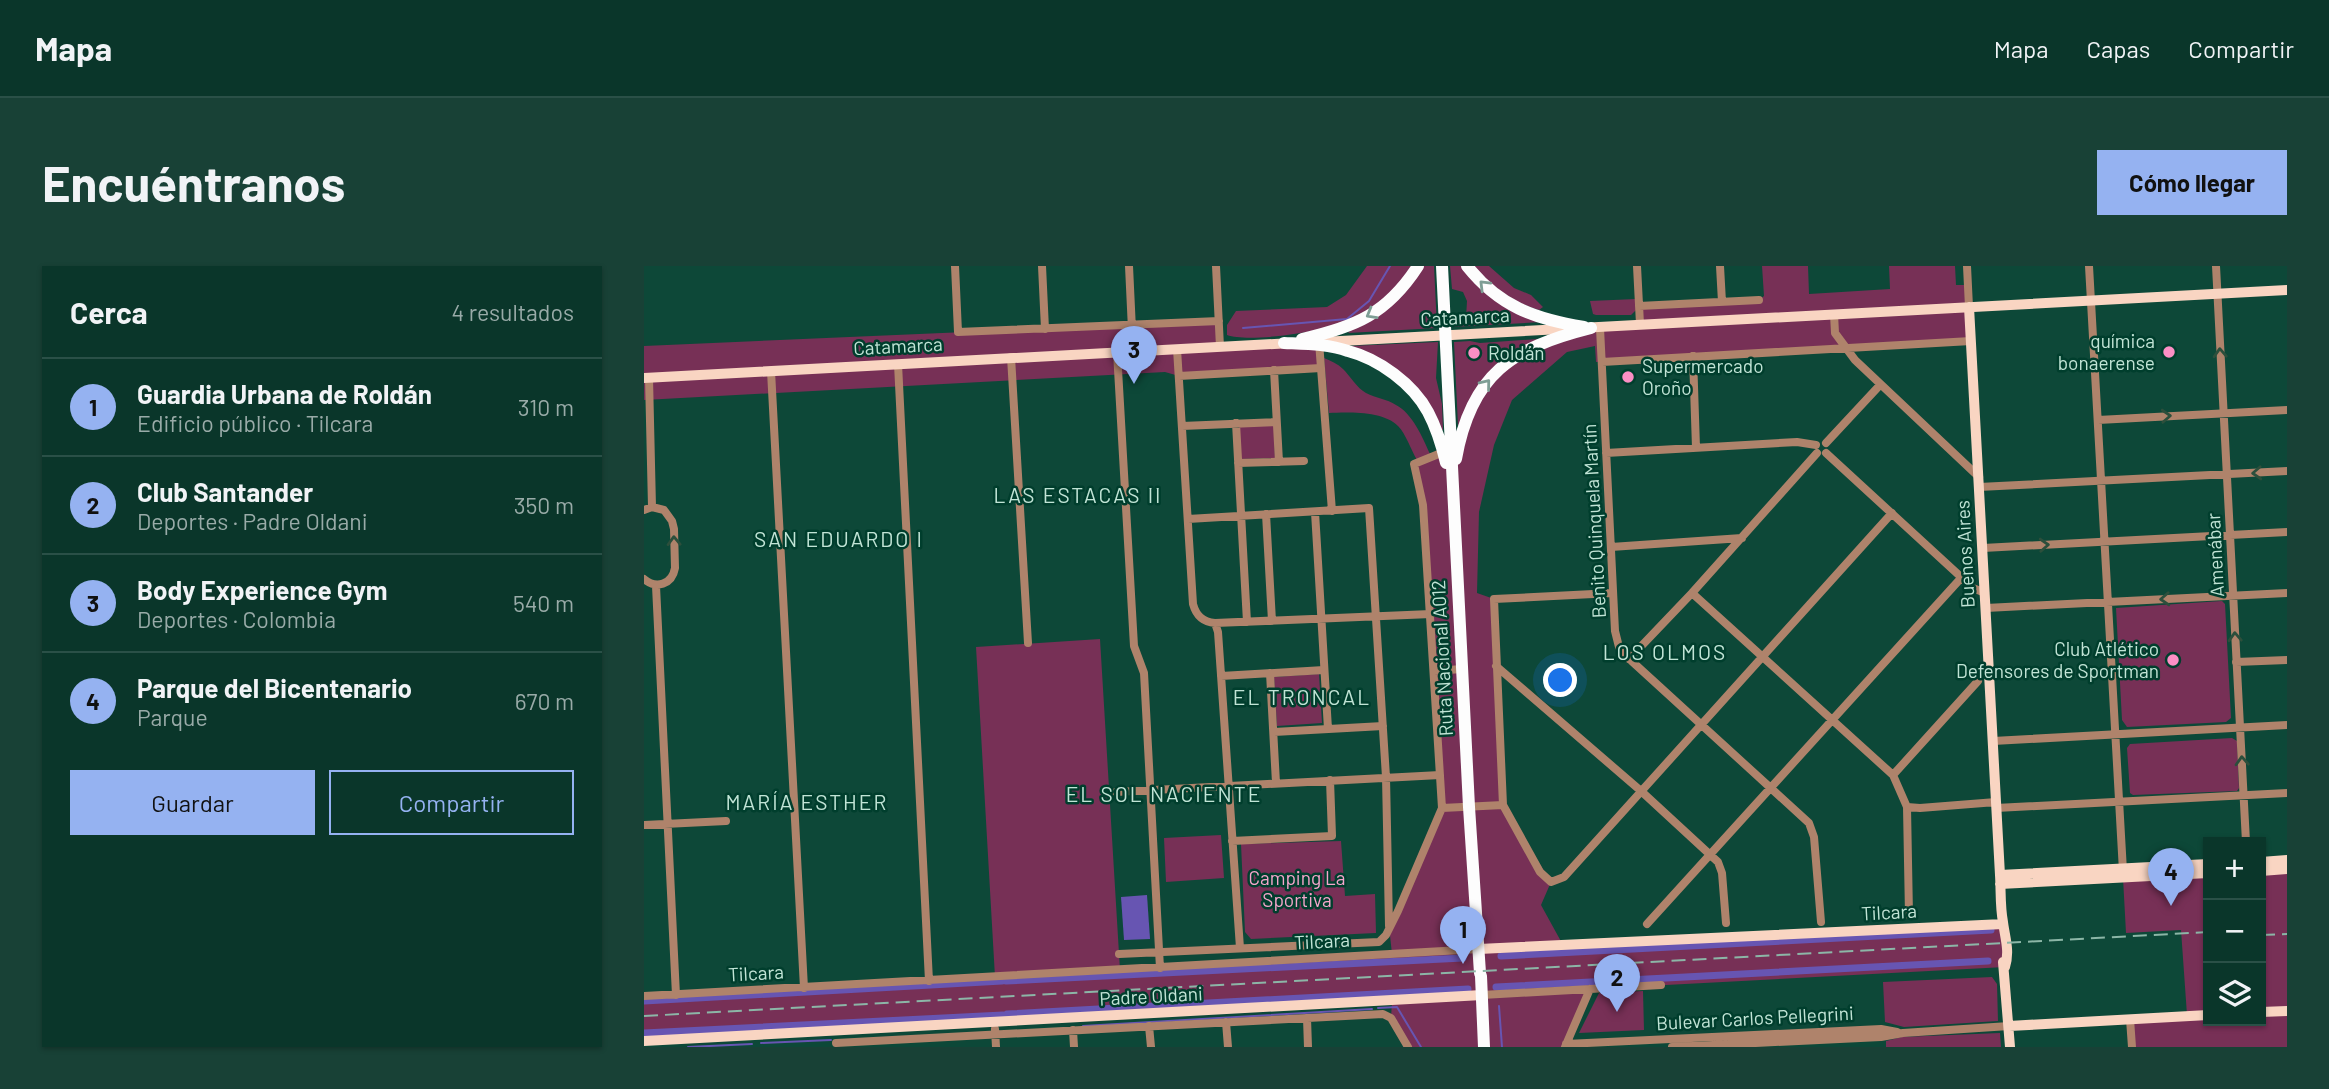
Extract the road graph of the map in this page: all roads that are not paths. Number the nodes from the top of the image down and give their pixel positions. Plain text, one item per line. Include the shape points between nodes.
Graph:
1 (955, 266) edge
2 (1042, 266) edge
3 (1129, 266) edge
4 (1216, 266) edge
5 (1418, 266) edge
6 (1442, 266) edge
7 (1467, 266) edge
8 (1637, 266) edge
9 (1720, 266) edge
10 (1967, 266) edge
11 (2089, 266) edge
12 (2216, 266) edge
13 (2287, 290) edge
14 (2217, 293) junction
15 (1759, 300) dead end
16 (2091, 300) junction
17 (1723, 302) junction
18 (1686, 304) junction
19 (1639, 306) junction
20 (1969, 307) junction
21 (1834, 314) junction
22 (1219, 321) junction
23 (1687, 322) junction
24 (1640, 324) junction
25 (1132, 325) junction
26 (1595, 328) junction
27 (1045, 329) junction
28 (1445, 336) junction
29 (1971, 341) junction
30 (1284, 343) junction
31 (1319, 343) junction
32 (1220, 347) junction
33 (1844, 347) junction
34 (1177, 349) junction
35 (1133, 351) junction
36 (1117, 352) junction
37 (1693, 356) junction
38 (1011, 357) junction
39 (1602, 362) junction
40 (898, 364) junction
41 (1321, 368) junction
42 (1274, 370) junction
43 (771, 371) junction
44 (1179, 376) junction
45 (647, 378) edge
46 (1880, 385) junction
47 (2287, 410) edge
48 (2223, 413) junction
49 (2098, 420) junction
50 (1276, 422) junction
51 (1236, 424) junction
52 (1182, 426) junction
53 (1696, 448) junction
54 (1451, 449) junction
55 (1821, 449) junction
56 (1606, 453) junction
57 (1304, 461) dead end
58 (1279, 462) junction
59 (1238, 463) junction
60 (2287, 471) edge
61 (2226, 474) junction
62 (2101, 481) junction
63 (1979, 482) junction
64 (648, 509) edge
65 (1332, 511) junction
66 (1315, 512) junction
67 (1892, 513) junction
68 (1266, 514) junction
69 (1241, 516) junction
70 (1188, 519) junction
71 (2287, 531) edge
72 (2230, 535) junction
73 (1742, 538) junction
74 (2105, 541) junction
75 (1611, 547) junction
76 (1983, 548) junction
77 (1962, 577) junction
78 (644, 579) edge
79 (656, 586) junction
80 (1613, 593) junction
81 (1692, 593) junction
82 (1985, 593) junction
83 (2287, 593) edge
84 (2233, 596) junction
85 (2109, 602) junction
86 (1986, 608) junction
87 (1431, 614) junction
88 (1376, 617) junction
89 (1321, 619) junction
90 (1272, 621) junction
91 (1247, 622) junction
92 (1215, 623) junction
93 (1028, 643) dead end
94 (1762, 656) junction
95 (1629, 659) junction
96 (2287, 660) edge
97 (2236, 662) junction
98 (1496, 666) junction
99 (1462, 669) junction
100 (1324, 670) junction
101 (1434, 671) junction
102 (1270, 673) junction
103 (1221, 676) junction
104 (1978, 681) dead end
105 (1832, 720) junction
106 (1701, 725) junction
107 (2287, 725) edge
108 (1383, 726) junction
109 (2240, 728) junction
110 (1328, 729) junction
111 (1274, 732) junction
112 (2116, 734) junction
113 (1993, 741) junction
114 (1440, 775) junction
115 (1893, 775) junction
116 (1386, 778) junction
117 (1330, 780) junction
118 (1276, 783) junction
119 (1228, 786) junction
120 (1770, 788) junction
121 (1150, 790) junction
122 (1642, 791) junction
123 (1116, 792) dead end
124 (2287, 793) edge
125 (2244, 795) junction
126 (2120, 802) junction
127 (1503, 805) junction
128 (1996, 805) junction
129 (1469, 807) junction
130 (1907, 807) junction
131 (1442, 808) junction
132 (726, 821) dead end
133 (668, 824) junction
134 (644, 825) edge
135 (2246, 837) edge
136 (1232, 841) junction
137 (1711, 854) junction
138 (2287, 860) edge
139 (2266, 862) edge
140 (2203, 865) edge
141 (2287, 869) edge
142 (2266, 871) edge
143 (2123, 873) junction
144 (2203, 873) edge
145 (2000, 880) junction
146 (1909, 915) dead end
147 (1821, 922) dead end
148 (1726, 923) dead end
149 (1647, 924) dead end
150 (2003, 924) junction
151 (1389, 926) junction
152 (1338, 944) junction
153 (1240, 948) junction
154 (1479, 949) junction
155 (1160, 952) junction
156 (1119, 954) dead end
157 (1338, 957) junction
158 (1160, 968) junction
159 (929, 981) junction
160 (1661, 985) dead end
161 (804, 988) junction
162 (1590, 989) junction
163 (677, 995) junction
164 (1482, 995) junction
165 (644, 996) edge
166 (1374, 1001) junction
167 (2287, 1010) edge
168 (2266, 1012) edge
169 (1376, 1014) junction
170 (2203, 1015) edge
171 (1307, 1018) junction
172 (2130, 1019) junction
173 (1226, 1022) junction
174 (915, 1026) junction
175 (1149, 1026) junction
176 (2009, 1026) junction
177 (995, 1028) junction
178 (1073, 1030) junction
179 (835, 1031) junction
180 (756, 1035) junction
181 (1831, 1039) edge
182 (644, 1041) edge
183 (677, 1043) edge
184 (916, 1043) edge
185 (1690, 1044) edge
186 (836, 1045) edge
187 (1566, 1045) edge
188 (757, 1047) edge
189 (996, 1047) edge
190 (1074, 1047) edge
191 (1151, 1047) edge
192 (1228, 1047) edge
193 (1308, 1047) edge
194 (1408, 1047) edge
195 (1484, 1047) edge
196 (1672, 1047) edge
197 (2010, 1047) edge
198 (2132, 1047) edge

1 - 27 street via 958,332
2 - 27 street
3 - 25 street
4 - 22 street
5 -> 30 highway via 1394,299 1375,313 1327,333
6 - 28 highway
26 -> 7 highway via 1512,306 1494,295
8 - 19 street
9 - 17 street
10 - 20 street, Buenos Aires
11 - 16 street
12 - 14 street, Amenábar
13 - 14 main road, Catamarca
14 - 16 main road, Catamarca
48 -> 14 street, Amenábar
15 - 17 street
16 - 20 main road, Catamarca
16 - 49 street
17 - 18 street
18 - 19 street
18 - 23 street
19 - 24 street
20 - 21 main road, Catamarca
20 - 29 main road, Buenos Aires
21 - 23 main road, Catamarca
21 - 33 street via 1835,333
22 - 25 street
22 - 32 street
23 - 24 main road, Catamarca
24 - 26 main road, Catamarca
25 - 27 street
25 - 35 street
26 - 28 main road, Catamarca
26 - 39 street, Benito Quinquela Martín
54 -> 26 highway via 1475,400 1501,368 1532,346
28 - 31 main road, Catamarca
28 - 54 highway
29 - 33 street
29 - 63 main road, Buenos Aires
30 - 31 highway
30 - 32 main road, Catamarca
31 - 41 street
31 - 54 highway via 1371,360 1409,387
32 - 34 main road, Catamarca
33 - 37 street
33 - 46 street
34 - 35 main road, Catamarca
34 - 44 street
35 - 36 main road, Catamarca
36 - 38 main road, Catamarca
36 - 121 street via 1134,646 1144,673
37 - 39 street
37 - 53 street
38 - 40 main road, Catamarca
38 - 93 street
39 - 56 street, Benito Quinquela Martín
40 - 43 main road, Catamarca
40 - 159 street
41 - 42 street
41 - 65 street
42 - 44 street
42 - 50 street
43 - 45 main road, Catamarca
43 - 161 street
44 - 52 street
45 - 64 street
46 - 55 street
46 - 63 street
47 - 48 street
49 -> 48 street
48 - 61 street, Amenábar
49 - 62 street
50 - 51 street
50 - 58 street
51 - 52 street
51 - 59 street
52 - 70 street
53 - 55 street via 1797,442
53 - 56 street
54 - 87 street via 1414,464 1423,505
54 - 99 highway, Ruta Nacional A012
55 - 67 street
55 - 73 street
56 - 75 street, Benito Quinquela Martín
57 - 58 street
58 - 59 street
59 - 69 street
60 -> 61 street
61 - 62 street
61 - 72 street, Amenábar
62 - 63 street
62 - 74 street
63 - 76 main road, Buenos Aires
79 -> 64 street via 674,575 674,528 664,510
65 - 66 street
65 - 88 street via 1369,508
66 - 68 street
66 - 89 street
67 - 77 street
67 - 94 street
68 - 69 street
68 - 90 street
69 - 70 street
69 - 91 street
70 - 92 street via 1193,604 1198,616
71 - 72 street
72 - 74 street
72 - 84 street, Amenábar
73 - 75 street
73 - 81 street
76 -> 74 street
74 - 85 street
75 - 80 street, Benito Quinquela Martín
76 - 82 main road, Buenos Aires
77 - 82 street
77 - 105 street
78 - 79 street
79 - 133 street
80 - 95 street, Benito Quinquela Martín via 1617,641
80 - 98 street via 1494,599
81 - 94 street
81 - 95 street
82 - 86 main road, Buenos Aires
83 - 84 street
84 -> 85 street
97 -> 84 street, Amenábar
85 - 86 street
85 - 112 street
86 - 113 main road, Buenos Aires
87 - 88 street
87 - 101 street
88 - 89 street
88 - 108 street
89 - 90 street
89 - 100 street
90 - 91 street
91 - 92 street
92 - 103 street
94 - 105 street
94 - 106 street
95 - 106 street, Benito Quinquela Martín
96 - 97 street
97 - 109 street, Amenábar
98 - 122 street
98 - 127 street
99 - 101 street
99 - 129 highway, Ruta Nacional A012
100 - 102 street
100 - 110 street
101 - 114 street
102 - 103 street
102 - 111 street
103 - 119 street
104 - 115 street
105 - 115 street
105 - 120 street
106 - 120 street, Benito Quinquela Martín
106 - 122 street
107 - 109 street
108 - 110 street
108 - 116 street
109 - 112 street
125 -> 109 street, Amenábar
110 - 111 street
111 - 118 street
112 - 113 street
112 - 126 street
113 - 128 main road, Buenos Aires
114 - 116 street
114 - 131 street
115 - 130 street
116 - 117 street
116 - 151 street
117 - 118 street
117 - 136 street via 1332,836
118 - 119 street
119 - 121 street
119 - 136 street
120 - 137 street
120 - 147 street, Benito Quinquela Martín via 1813,832
121 - 123 street
121 - 155 street
122 - 127 street via 1564,877 1550,882 1540,873
122 - 137 street
124 - 125 street
125 - 126 street
125 - 135 street, Amenábar
126 - 128 street
126 - 143 street
127 - 129 street
128 - 130 street
128 - 145 main road, Buenos Aires
129 - 131 street
129 - 154 highway, Ruta Nacional A012
130 - 146 street
131 - 151 street
132 - 133 street
133 - 134 street
133 - 163 street
136 - 153 street
137 - 148 street via 1722,873
137 - 149 street
138 - 139 main road
140 - 143 main road
141 - 142 main road
143 - 144 main road
143 - 145 main road
145 - 150 main road, Buenos Aires
150 - 154 main road, Tilcara
150 - 176 main road, Buenos Aires
151 - 152 street via 1379,942
152 - 153 street
152 - 157 street
153 - 155 street
154 - 157 street, Tilcara
154 - 164 highway, Ruta Nacional A012
155 - 156 street
155 - 158 street
157 - 158 street, Tilcara
158 - 159 street, Tilcara
159 - 161 street, Tilcara
160 - 162 street, Padre Oldani
161 - 163 street, Tilcara
162 - 164 street, Padre Oldani
162 - 187 street
163 - 165 street, Tilcara
164 - 166 main road, Padre Oldani
164 - 195 highway, Ruta Nacional A012
166 - 169 street
166 - 177 main road, Padre Oldani
167 - 168 main road
169 - 171 street
169 - 194 street via 1391,1018
170 - 172 main road, Bulevar Carlos Pellegrini
171 - 173 street
171 - 193 street
172 - 176 main road, Bulevar Carlos Pellegrini
172 - 198 street
173 - 175 street
173 - 192 street
174 - 177 main road, Padre Oldani
174 - 179 main road, Padre Oldani
174 - 184 street
175 - 178 street
175 - 191 street
176 - 181 street, Bulevar Carlos Pellegrini
176 - 197 main road, Buenos Aires
177 - 178 street
177 - 184 street
177 - 189 street
178 - 190 street
179 - 180 main road, Padre Oldani
179 - 186 street
180 - 183 main road, Padre Oldani
180 - 188 street
181 - 185 street, Bulevar Carlos Pellegrini
182 - 183 main road, Padre Oldani
184 - 186 street
185 - 187 street, Bulevar Carlos Pellegrini
185 - 196 street, Bulevar Carlos Pellegrini

